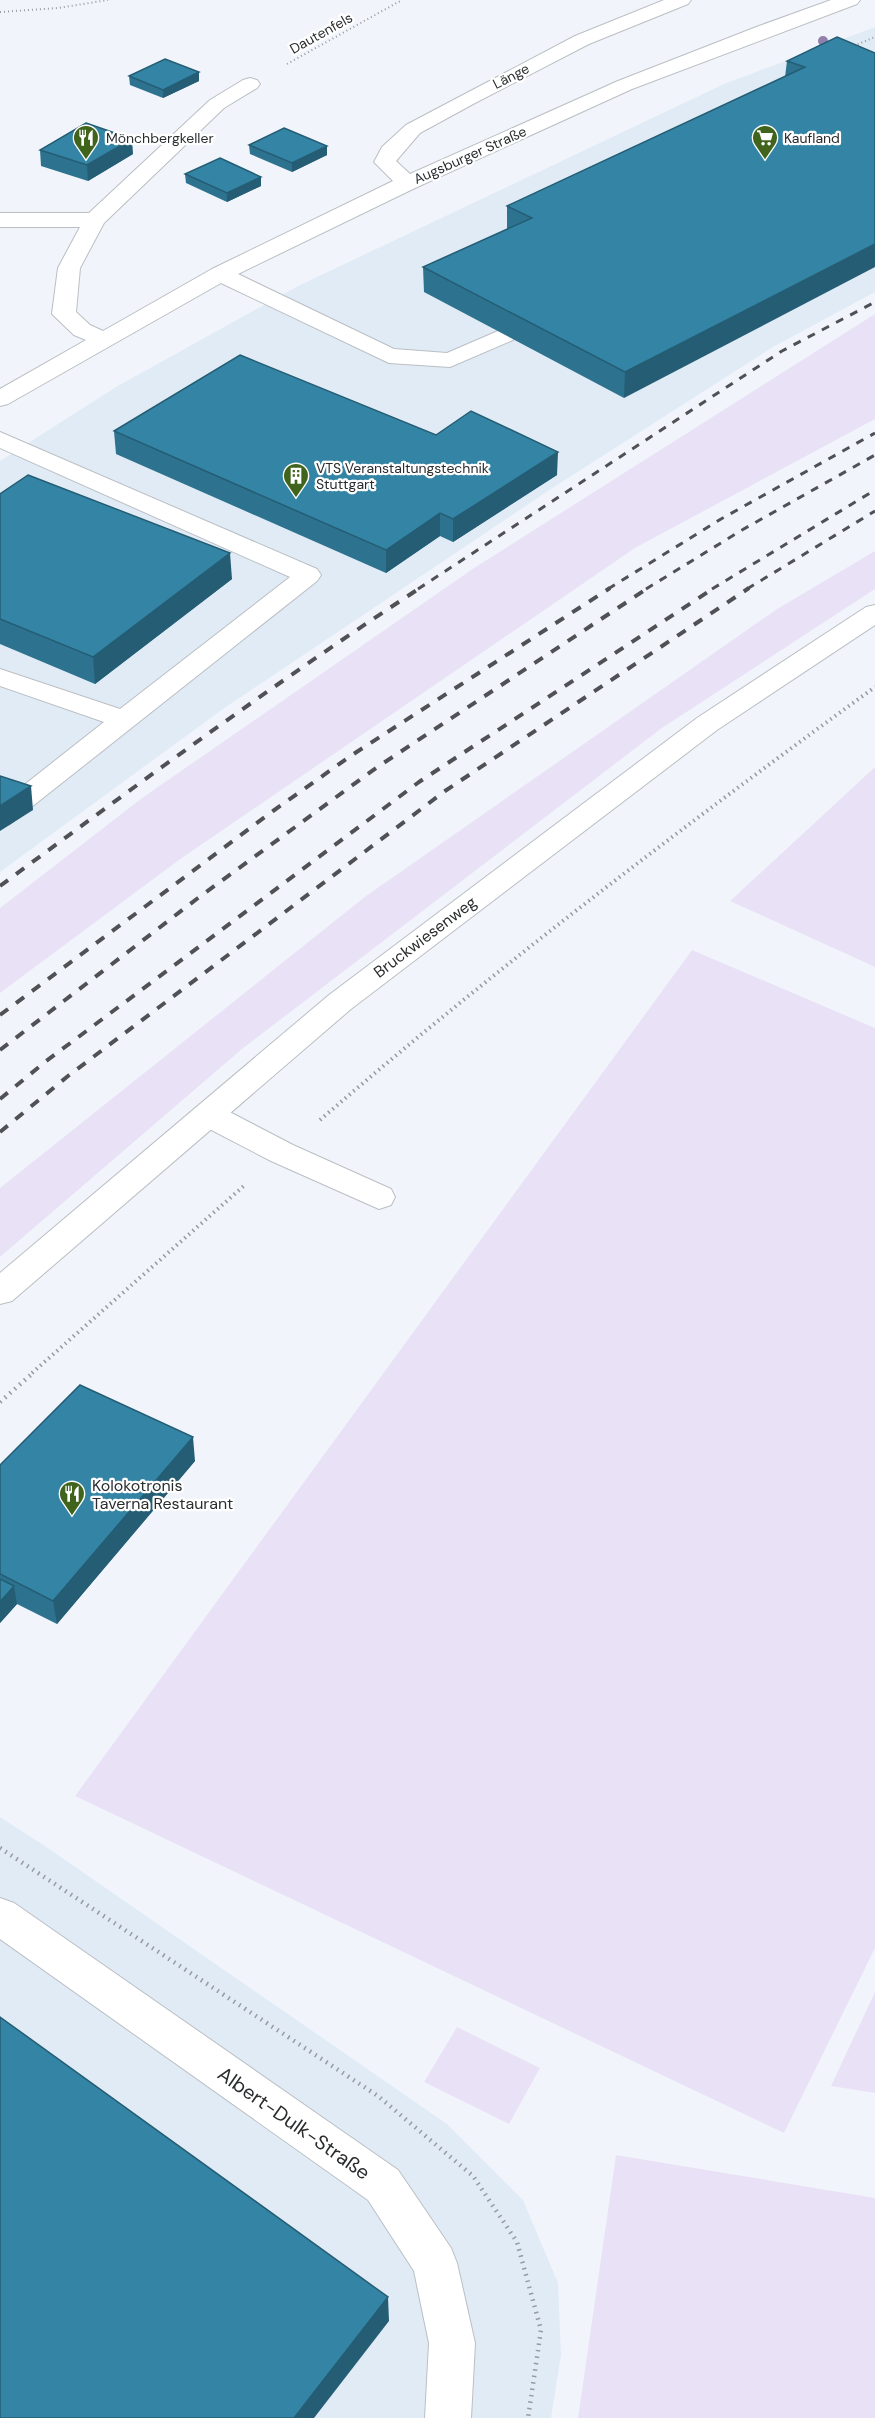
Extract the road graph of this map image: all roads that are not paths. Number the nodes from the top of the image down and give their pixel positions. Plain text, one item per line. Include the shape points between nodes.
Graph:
1 (681, 0) edge
2 (850, 0) edge
3 (250, 84) road end
4 (407, 183) junction
5 (0, 220) edge
6 (95, 220) junction
7 (220, 274) junction
8 (505, 335) edge
9 (102, 339) junction
10 (0, 399) edge
11 (0, 439) edge
12 (872, 619) edge
13 (0, 677) edge
14 (124, 720) junction
15 (0, 818) edge
16 (209, 1114) junction
17 (378, 1197) dead end
18 (0, 1292) edge
19 (0, 1916) edge
20 (448, 2418) edge

1 - 4 street, Länge via 582,40 413,129 385,162
2 - 4 street, Augsburger Straße via 625,85
3 - 6 street via 217,104
4 - 7 street, Augsburger Straße
5 - 6 street
6 - 9 street via 69,268 64,314 82,330
7 - 8 street via 389,356 450,360
7 - 9 street, Augsburger Straße
9 - 10 street, Augsburger Straße
11 - 14 street via 308,575
12 - 16 street, Bruckwiesenweg via 698,732 340,1002
13 - 14 street
14 - 15 street
16 - 17 street
16 - 18 street, Bruckwiesenweg
19 - 20 street, Albert-Dulk-Straße via 383,2185 435,2263 452,2343

